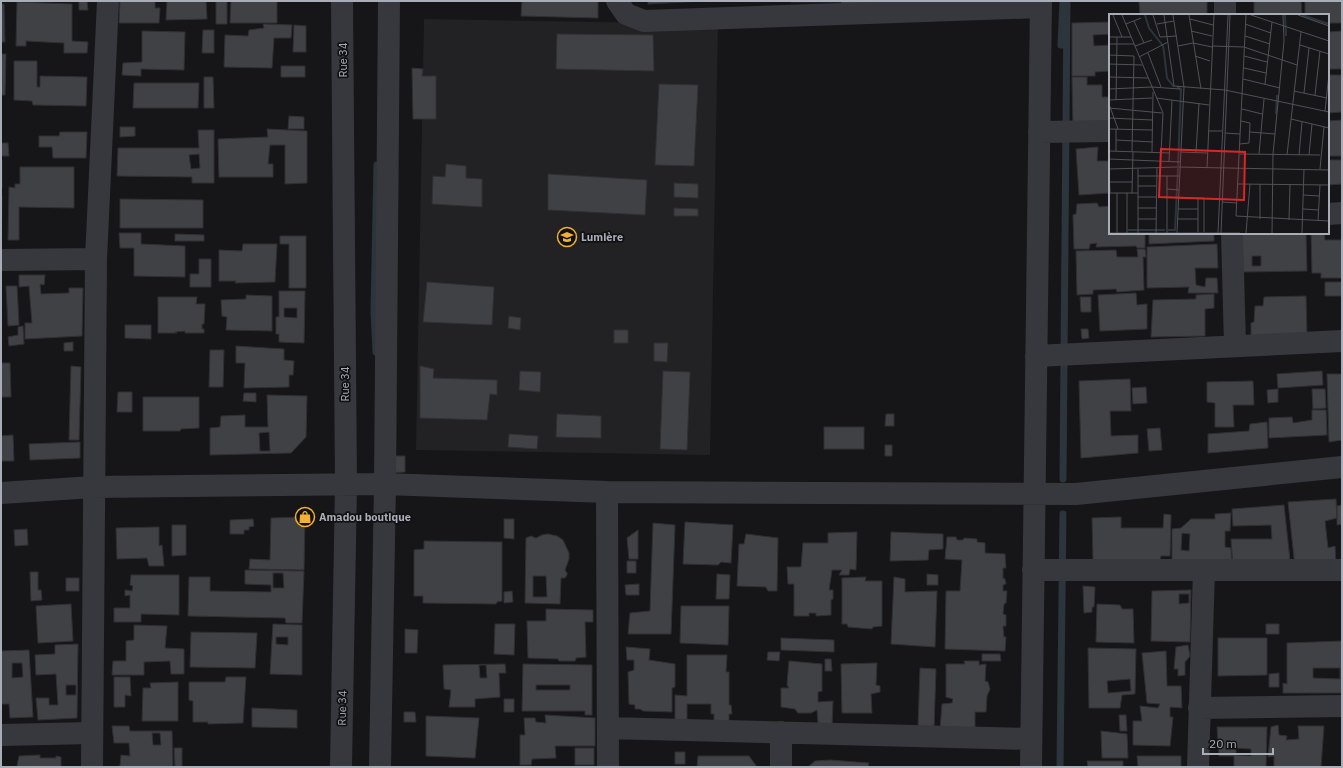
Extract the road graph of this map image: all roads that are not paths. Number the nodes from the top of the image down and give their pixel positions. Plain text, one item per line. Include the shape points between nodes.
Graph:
1 (108, 1) edge
2 (342, 1) edge
3 (389, 1) edge
4 (617, 1) edge
5 (1225, 1) edge
6 (1041, 4) edge
7 (725, 9) edge
8 (1225, 14) edge
9 (1109, 131) edge
10 (1056, 132) junction
11 (1342, 213) edge
12 (1329, 214) edge
13 (1232, 234) edge
14 (96, 259) junction
15 (1, 260) edge
16 (1342, 341) edge
17 (1236, 346) junction
18 (1055, 355) junction
19 (1342, 468) edge
20 (346, 484) junction
21 (385, 484) junction
22 (93, 487) junction
23 (608, 492) junction
24 (1, 493) edge
25 (1034, 494) junction
26 (1052, 570) junction
27 (1204, 570) junction
28 (1342, 570) edge
29 (1342, 706) edge
30 (1199, 708) junction
31 (608, 728) junction
32 (781, 732) junction
33 (92, 733) junction
34 (1, 735) edge
35 (1031, 739) junction
36 (92, 767) edge
37 (340, 767) edge
38 (380, 767) edge
39 (608, 767) edge
40 (780, 767) edge
41 (1031, 767) edge
42 (1198, 767) edge

1 - 14 street
2 - 20 street, Rue 34
3 - 21 street
4 - 7 street via 626,14 644,21
5 - 8 street
6 - 7 street
6 - 10 street
9 - 10 street
10 - 18 street
11 - 12 street
13 - 17 street
14 - 15 street
14 - 22 street
16 - 17 street
17 - 18 street
18 - 25 street
19 - 25 street via 1076,494
20 - 21 street
20 - 22 street
20 - 37 street, Rue 34
21 - 23 street
21 - 38 street
22 - 24 street
22 - 33 street
23 - 25 street
23 - 31 street
25 - 26 street
26 - 27 street
26 - 35 street
27 - 28 street
27 - 30 street
29 - 30 street
30 - 42 street
31 - 32 street
31 - 39 street
32 - 35 street
32 - 40 street
33 - 34 street
33 - 36 street
35 - 41 street

